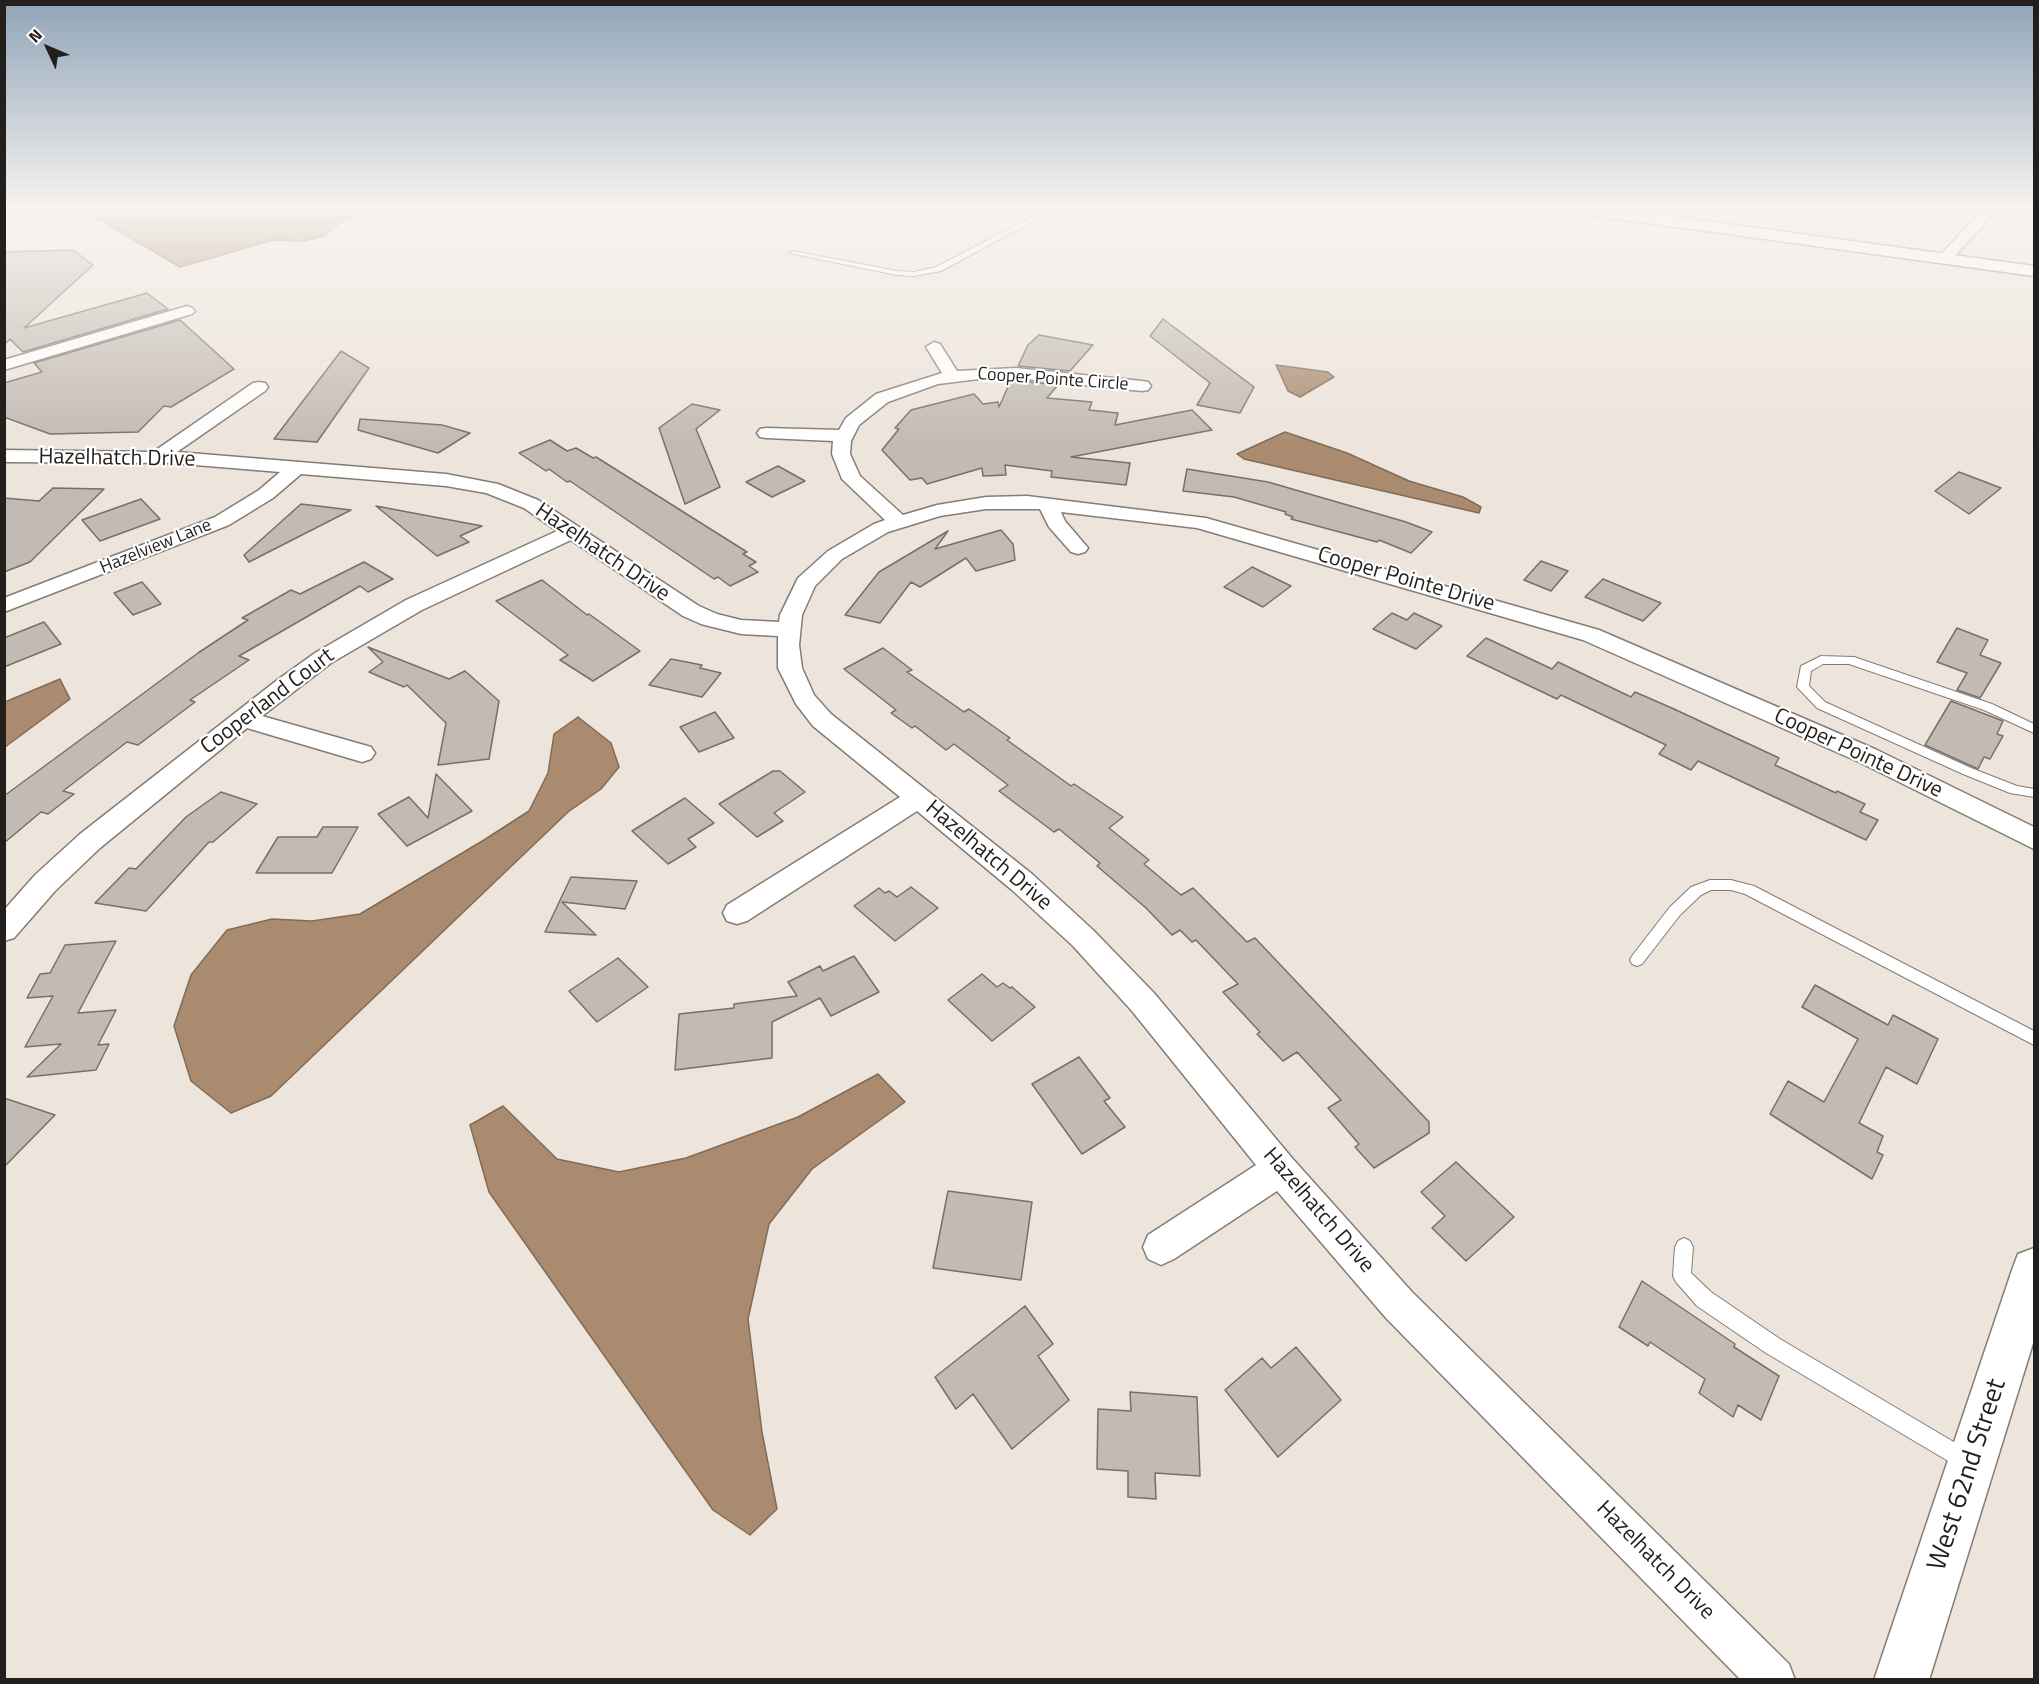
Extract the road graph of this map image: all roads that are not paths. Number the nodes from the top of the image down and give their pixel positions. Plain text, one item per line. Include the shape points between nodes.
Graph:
1 (187, 310) dead end
2 (934, 347) dead end
3 (4, 365) edge
4 (952, 376) junction
5 (1142, 386) dead end
6 (260, 387) dead end
7 (765, 433) dead end
8 (844, 436) junction
9 (4, 456) edge
10 (157, 457) junction
11 (296, 468) junction
12 (1048, 504) junction
13 (899, 522) junction
14 (571, 532) junction
15 (1078, 548) dead end
16 (4, 606) edge
17 (789, 630) junction
18 (243, 719) junction
19 (2034, 729) edge
20 (362, 753) dead end
21 (2034, 793) edge
22 (918, 798) junction
23 (2034, 839) edge
24 (737, 913) dead end
25 (4, 930) edge
26 (1636, 960) dead end
27 (2034, 1038) edge
28 (1280, 1169) junction
29 (1161, 1247) dead end
30 (1684, 1247) dead end
31 (2034, 1270) edge
32 (1971, 1464) junction
33 (1773, 1680) edge
34 (1901, 1680) edge

1 - 3 street
2 - 4 street
4 - 5 street, Cooper Pointe Circle via 1009,373
4 - 8 street, Cooper Pointe Circle via 926,381 882,398 852,422
6 - 10 street
7 - 8 street
8 - 13 street via 842,454 852,479
9 - 10 street, Hazelhatch Drive
10 - 11 street, Hazelhatch Drive
11 - 14 street, Hazelhatch Drive via 446,480 491,488 523,500
11 - 16 street, Hazelview Lane via 266,494 222,521
12 - 13 street, Cooper Pointe Drive via 1006,502 966,506
12 - 15 street via 1056,523
12 - 23 street, Cooper Pointe Drive via 1219,526 1576,629 1868,756
13 - 17 street, Cooper Pointe Drive via 849,545 816,571 795,602
14 - 17 street, Hazelhatch Drive via 691,611 741,627
14 - 18 street, Cooperland Court via 383,621 323,658
17 - 22 street, Hazelhatch Drive via 790,668 809,705
18 - 20 street
18 - 25 street, Cooperland Court via 90,841 45,883
19 - 21 lane via 1988,707 1850,660 1821,660 1805,669 1803,687 1821,705 1967,771 2015,790
22 - 24 street
22 - 28 street, Hazelhatch Drive via 1030,888 1113,968
26 - 27 lane via 1696,891 1710,885 1731,885 1749,890
28 - 29 street
28 - 33 street, Hazelhatch Drive via 1399,1305
30 - 32 lane via 1682,1276 1704,1299 1782,1352
31 - 32 main road, West 62nd Street
32 - 34 main road, West 62nd Street

